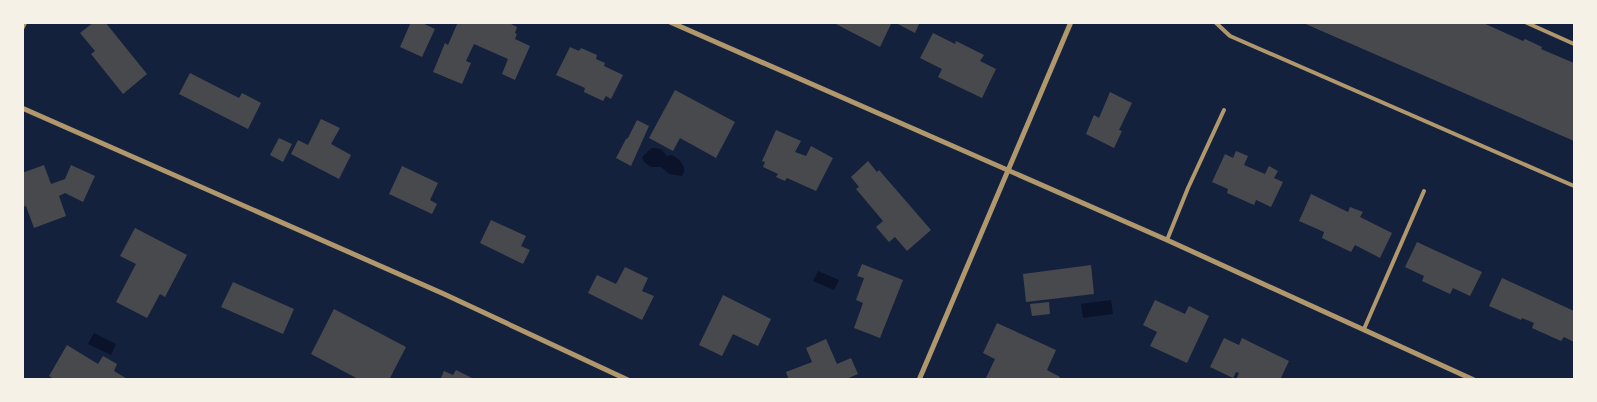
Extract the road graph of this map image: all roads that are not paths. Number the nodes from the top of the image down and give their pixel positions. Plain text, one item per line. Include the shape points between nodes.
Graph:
1 (25, 22) edge
2 (670, 22) edge
3 (1071, 22) edge
4 (1215, 22) edge
5 (1525, 22) edge
6 (22, 28) edge
7 (1574, 44) edge
8 (22, 108) edge
9 (1224, 110) dead end
10 (1008, 169) junction
11 (1574, 186) edge
12 (1424, 191) dead end
13 (1167, 240) junction
14 (1364, 329) junction
15 (628, 380) edge
16 (919, 380) edge
17 (1474, 380) edge

1 - 6 street
2 - 10 street
3 - 10 street
4 - 11 lane via 1230,36
5 - 7 lane
8 - 15 street via 444,294
9 - 13 lane
10 - 13 street
10 - 16 street
12 - 14 lane
13 - 14 street
14 - 17 street

